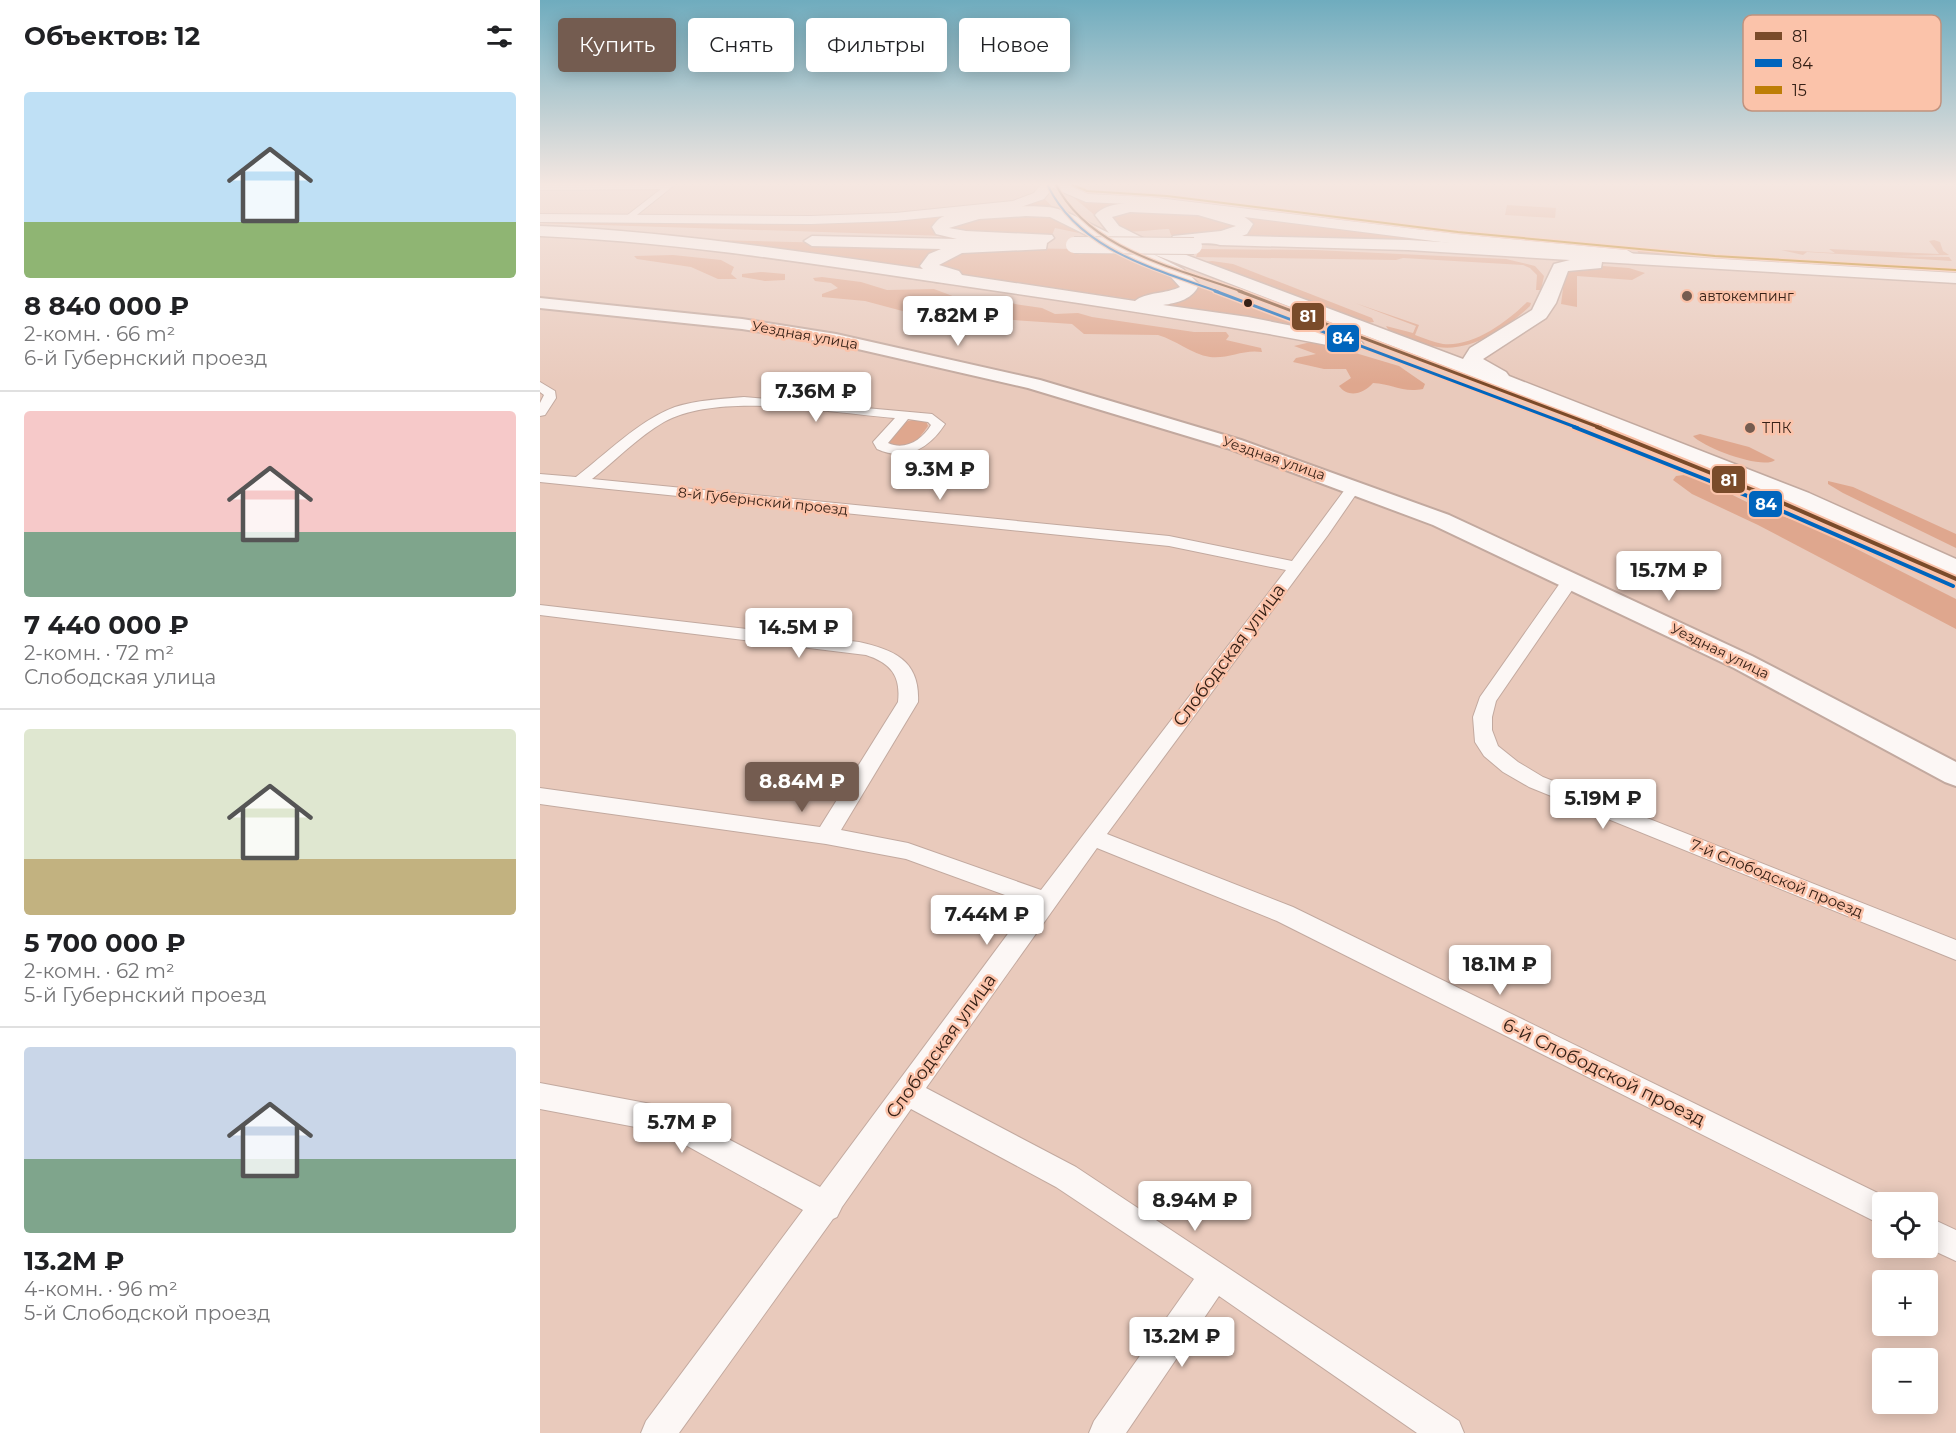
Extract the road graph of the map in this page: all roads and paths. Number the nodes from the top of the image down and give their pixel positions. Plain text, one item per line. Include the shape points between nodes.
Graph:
1 (750, 250) edge
2 (955, 250) edge
3 (1131, 250) edge
4 (1155, 250) edge
5 (1369, 250) edge
6 (1476, 250) edge
7 (1573, 250) edge
8 (1134, 252) junction
9 (1486, 255) junction
10 (1714, 263) junction
11 (1641, 265) junction
12 (1956, 278) edge
13 (1553, 282) junction
14 (1956, 286) edge
15 (540, 303) edge
16 (1385, 338) junction
17 (1488, 344) junction
18 (540, 386) edge
19 (540, 412) edge
20 (905, 415) dead end
21 (1680, 457) junction
22 (1737, 471) junction
23 (540, 478) edge
24 (579, 482) junction
25 (1354, 487) junction
26 (1295, 567) junction
27 (1956, 569) edge
28 (1956, 579) edge
29 (1571, 580) junction
30 (540, 610) edge
31 (1956, 775) edge
32 (540, 796) edge
33 (826, 836) junction
34 (1092, 837) junction
35 (1047, 901) junction
36 (1956, 950) edge
37 (906, 1092) junction
38 (540, 1096) edge
39 (1872, 1205) edge
40 (826, 1206) junction
41 (1938, 1237) edge
42 (1956, 1246) edge
43 (1215, 1275) junction
44 (658, 1433) edge
45 (1106, 1433) edge
46 (1447, 1433) edge

1 - 21 highway via 1300,332 1417,363
2 - 8 highway via 941,254 929,266 946,274 1129,301 1165,300 1188,290 1190,284 1182,276
3 - 8 highway
4 - 16 highway
5 - 9 highway
6 - 10 highway
7 - 10 main road
8 - 21 highway
9 - 11 highway
9 - 13 highway via 1542,265 1549,270
10 - 12 highway
11 - 13 highway via 1569,265 1557,271
11 - 14 highway
13 - 17 highway via 1539,314
15 - 25 street, Уездная улица via 742,324 836,339 974,369 1162,420
16 - 17 highway via 1438,351
16 - 22 highway
17 - 22 highway via 1473,359 1480,368 1628,423
18 - 19 street via 550,394
20 - 24 street via 744,401 706,404 658,420
21 - 28 highway
22 - 27 highway
23 - 24 street, 8-й Губернский проезд
24 - 26 street, 8-й Губернский проезд via 1169,541
25 - 26 street, Слободская улица
25 - 29 street, Уездная улица via 1441,520
26 - 34 street, Слободская улица
29 - 31 street, Уездная улица via 1743,662
29 - 36 street, 7-й Слободской проезд via 1487,700 1481,732 1492,752 1507,766 1536,782
30 - 33 street via 859,648 891,657 909,682 908,702
32 - 33 street
33 - 35 street via 908,851
34 - 35 street, Слободская улица
34 - 39 street, 6-й Слободской проезд via 1286,914
35 - 37 street, Слободская улица
37 - 40 street, Слободская улица
37 - 43 street via 1066,1177
38 - 40 street via 667,1120
40 - 44 street, Слободская улица
41 - 42 street
43 - 45 street
43 - 46 street

